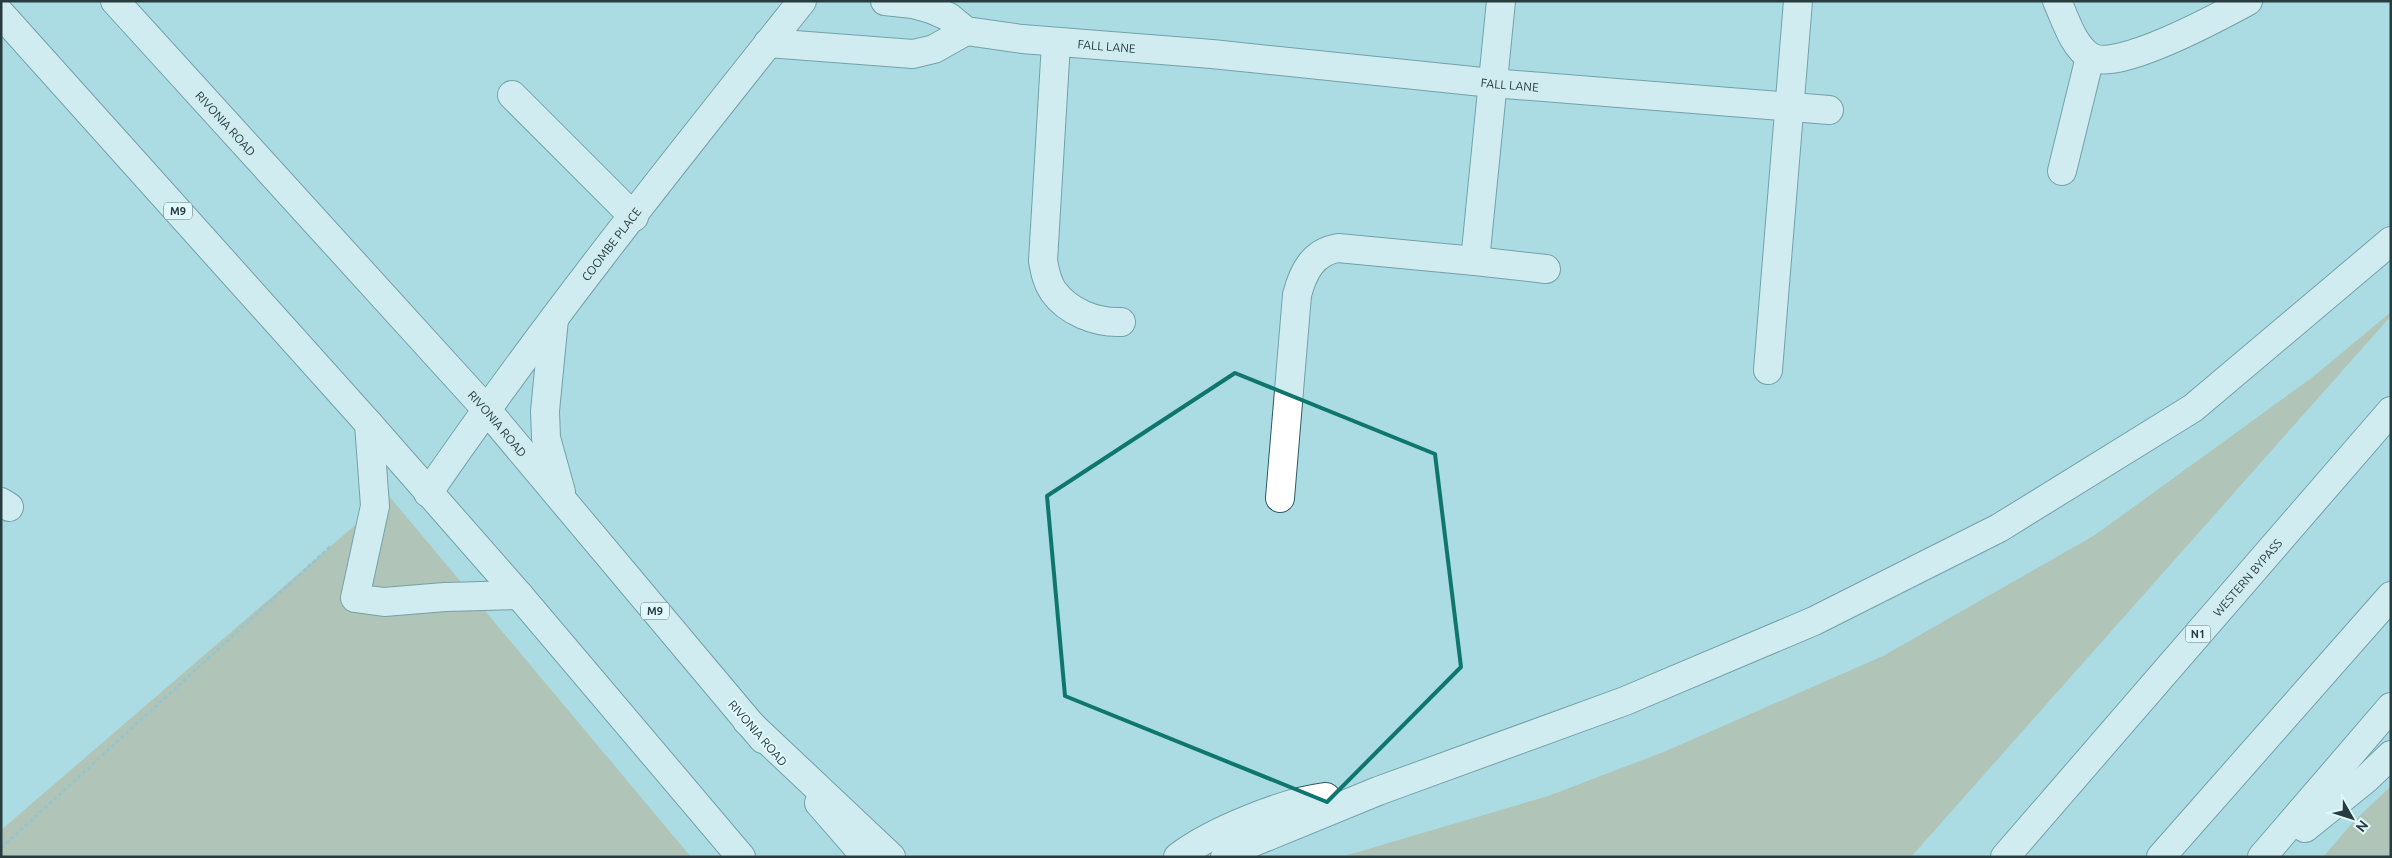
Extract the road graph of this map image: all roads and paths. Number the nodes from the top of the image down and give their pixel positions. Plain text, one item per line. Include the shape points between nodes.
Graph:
1 (115, 1) edge
2 (802, 1) edge
3 (885, 1) edge
4 (1501, 1) edge
5 (1798, 1) edge
6 (2057, 1) edge
7 (2248, 1) edge
8 (1, 14) edge
9 (966, 31) junction
10 (1056, 43) junction
11 (768, 44) junction
12 (2090, 57) junction
13 (1492, 83) junction
14 (512, 95) dead end
15 (1790, 105) junction
16 (1829, 110) dead end
17 (2062, 171) dead end
18 (634, 217) junction
19 (2391, 241) edge
20 (1475, 261) junction
21 (1546, 268) dead end
22 (554, 319) junction
23 (1121, 322) dead end
24 (1768, 370) dead end
25 (486, 409) junction
26 (2391, 411) edge
27 (369, 424) junction
28 (428, 493) junction
29 (1280, 498) dead end
30 (375, 506) junction
31 (567, 506) junction
32 (519, 595) junction
33 (2391, 596) edge
34 (2391, 707) edge
35 (747, 721) junction
36 (2391, 732) edge
37 (2391, 754) edge
38 (1378, 790) junction
39 (2305, 828) junction
40 (1, 848) edge
41 (741, 857) edge
42 (866, 857) edge
43 (891, 857) edge
44 (1178, 857) edge
45 (1225, 857) edge
46 (2005, 857) edge
47 (2161, 857) edge
48 (2262, 857) edge
49 (2271, 857) edge

1 - 25 main road, RIVONIA ROAD / M9
2 - 11 main road, COOMBE PLACE
3 - 9 main road via 931,9 949,17
4 - 13 main road
5 - 15 main road
6 - 12 main road via 2077,41
7 - 12 main road via 2147,50 2113,60
8 - 27 main road, M9
9 - 10 main road, FALL LANE
9 - 11 main road via 934,49 913,54
10 - 13 main road, FALL LANE via 1212,54
10 - 23 main road via 1044,261 1046,278 1053,292 1075,310 1105,323
11 - 18 main road, COOMBE PLACE
12 - 17 main road
13 - 15 main road, FALL LANE
13 - 20 main road
14 - 18 main road
15 - 16 main road, FALL LANE
15 - 24 main road
18 - 22 main road, COOMBE PLACE
19 - 38 main road via 2192,408 1999,528 1814,621 1625,700
20 - 21 main road
20 - 29 main road via 1338,248 1326,250 1316,257 1301,281 1297,295
22 - 25 main road, COOMBE PLACE
22 - 31 main road via 545,412 546,438
25 - 28 main road, COOMBE PLACE
25 - 31 main road, RIVONIA ROAD / M9
26 - 46 main road, WESTERN BYPASS / N1
27 - 28 main road, M9
27 - 30 main road
28 - 32 main road, M9
30 - 32 main road via 355,598 384,602
30 - 40 path
31 - 35 main road, RIVONIA ROAD / M9
32 - 41 main road, M9
33 - 47 main road
34 - 48 main road
35 - 42 main road, RIVONIA ROAD / M9
35 - 43 main road
36 - 39 main road
37 - 39 main road via 2367,778
38 - 44 main road via 1320,797 1268,812 1223,830
38 - 45 main road
39 - 49 main road

